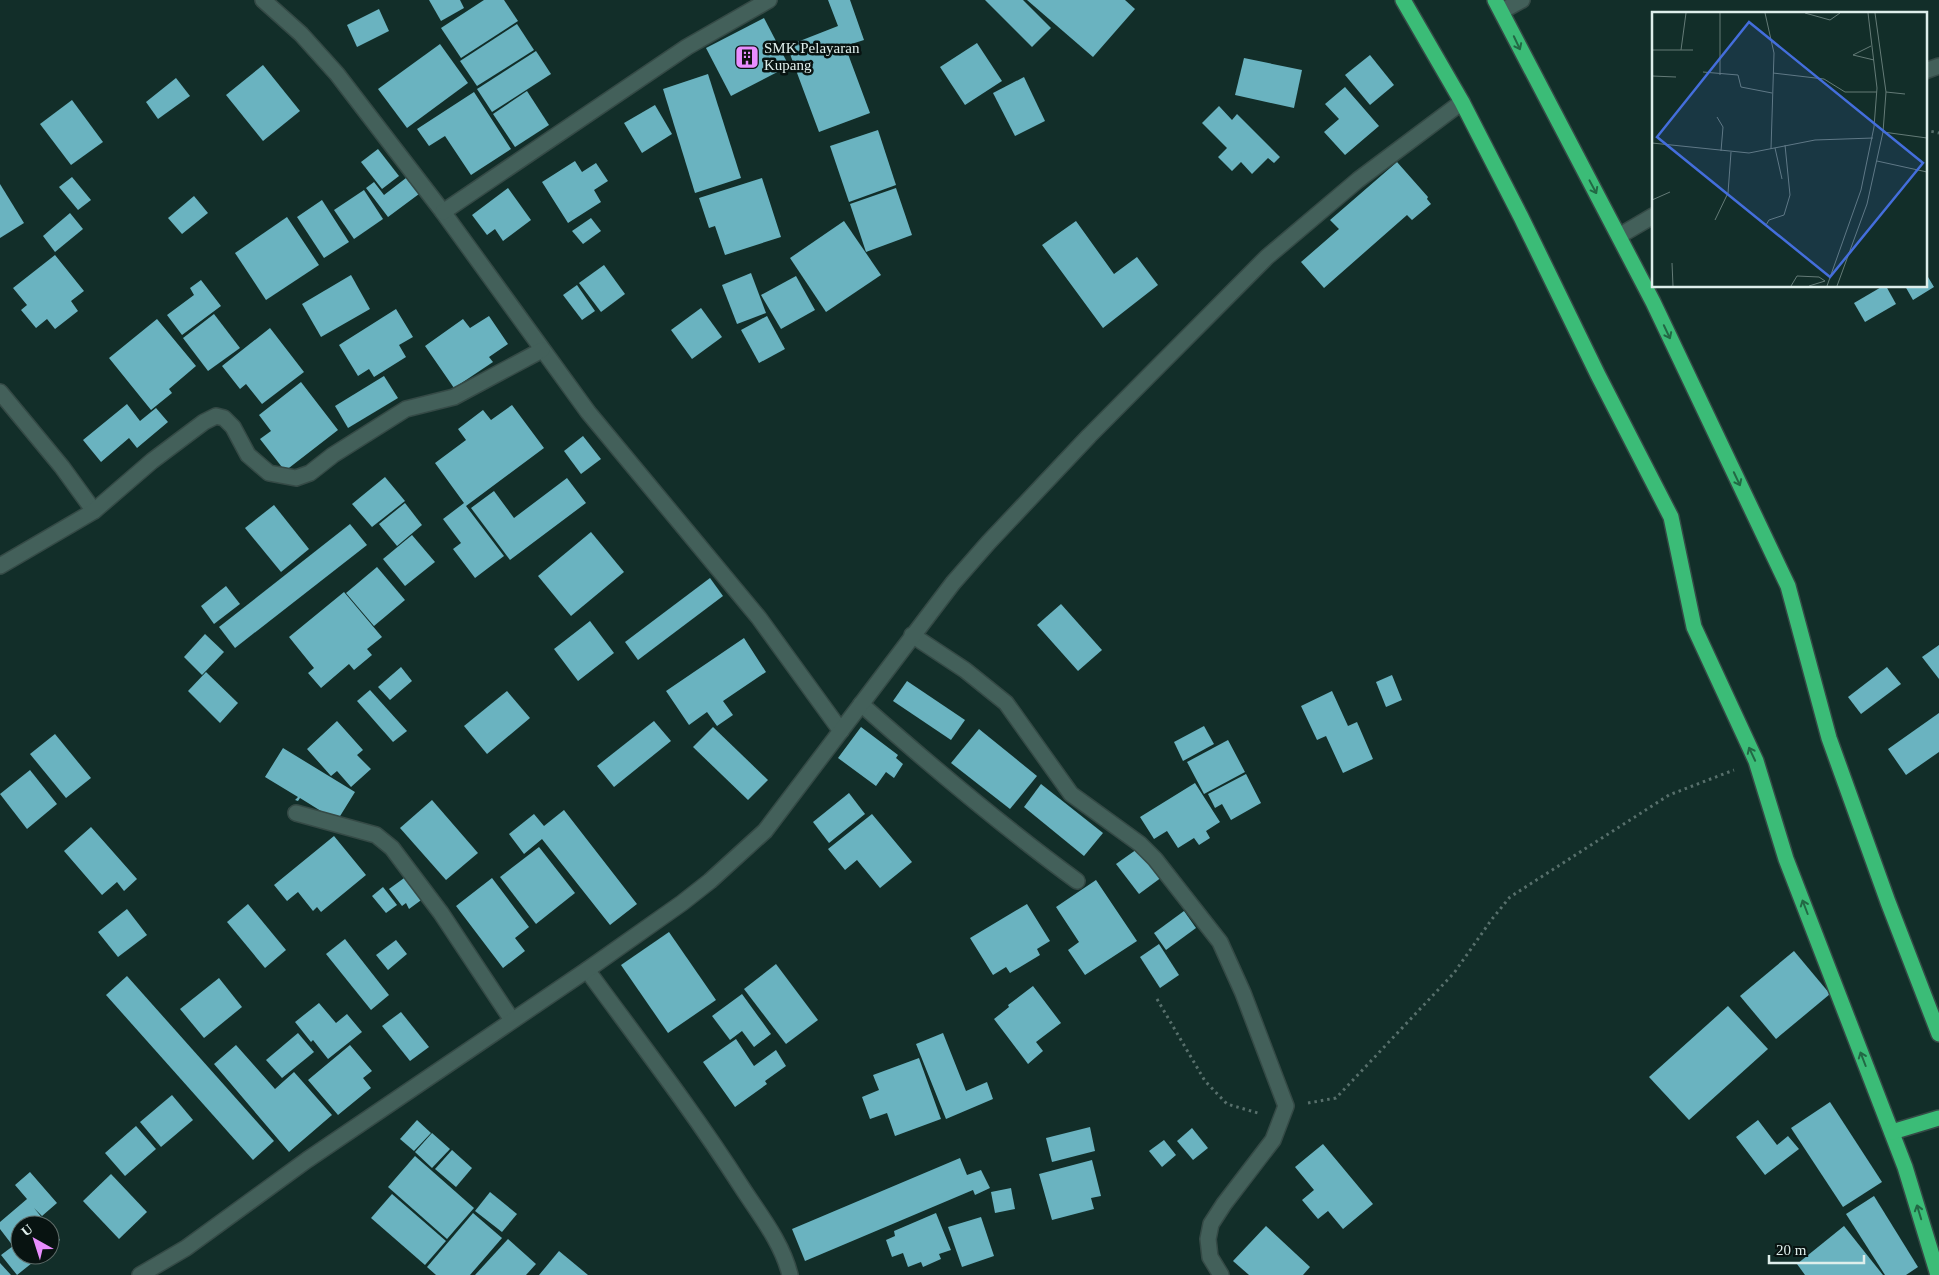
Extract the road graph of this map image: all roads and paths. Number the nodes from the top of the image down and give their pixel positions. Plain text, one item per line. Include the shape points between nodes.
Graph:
1 (263, 0) edge
2 (769, 0) edge
3 (1404, 0) edge
4 (1522, 0) edge
5 (1499, 6) edge
6 (1939, 66) edge
7 (1926, 71) edge
8 (1462, 102) junction
9 (1926, 130) edge
10 (1939, 133) edge
11 (443, 212) junction
12 (1652, 217) edge
13 (1618, 236) junction
14 (542, 350) junction
15 (0, 392) edge
16 (94, 511) junction
17 (0, 566) edge
18 (912, 635) junction
19 (861, 704) junction
20 (842, 731) junction
21 (1756, 761) junction
22 (296, 813) dead end
23 (1077, 881) dead end
24 (587, 970) junction
25 (1157, 999) dead end
26 (512, 1020) junction
27 (1939, 1034) edge
28 (1286, 1106) junction
29 (1939, 1118) edge
30 (1892, 1132) junction
31 (140, 1275) edge
32 (790, 1275) edge
33 (1221, 1275) edge
34 (1938, 1275) edge

1 - 11 street via 301,34 337,74
2 - 11 street via 686,47
3 - 8 highway
4 - 5 street
5 -> 13 highway
6 - 7 street
8 - 18 street via 1358,180 1266,257 988,543
21 -> 8 highway via 1694,627 1671,517
9 - 10 path
11 - 14 street
12 - 13 street
13 -> 27 highway via 1653,302 1788,586 1829,738
14 - 16 street via 454,397 406,409 333,455 310,474 296,478 269,473 248,455 233,427 224,418 216,416 152,461
14 - 20 street via 588,412 759,618
15 - 16 street
16 - 17 street
18 - 19 street
18 - 28 street via 965,670 1006,703 1071,794 1140,844 1155,859 1220,942
19 - 20 street
19 - 23 street via 1030,847
20 - 24 street via 765,831 682,903
21 - 28 path via 1669,795 1510,897 1454,973 1336,1098
30 -> 21 highway via 1786,859
22 - 26 street via 376,835 392,848 441,913
24 - 26 street
24 - 32 street via 710,1139 772,1234
25 - 28 path via 1205,1081 1227,1104 1257,1113
26 - 31 street via 307,1160 186,1248
28 - 33 street via 1273,1140 1211,1224 1208,1239 1210,1257
29 - 30 highway
34 -> 30 highway

